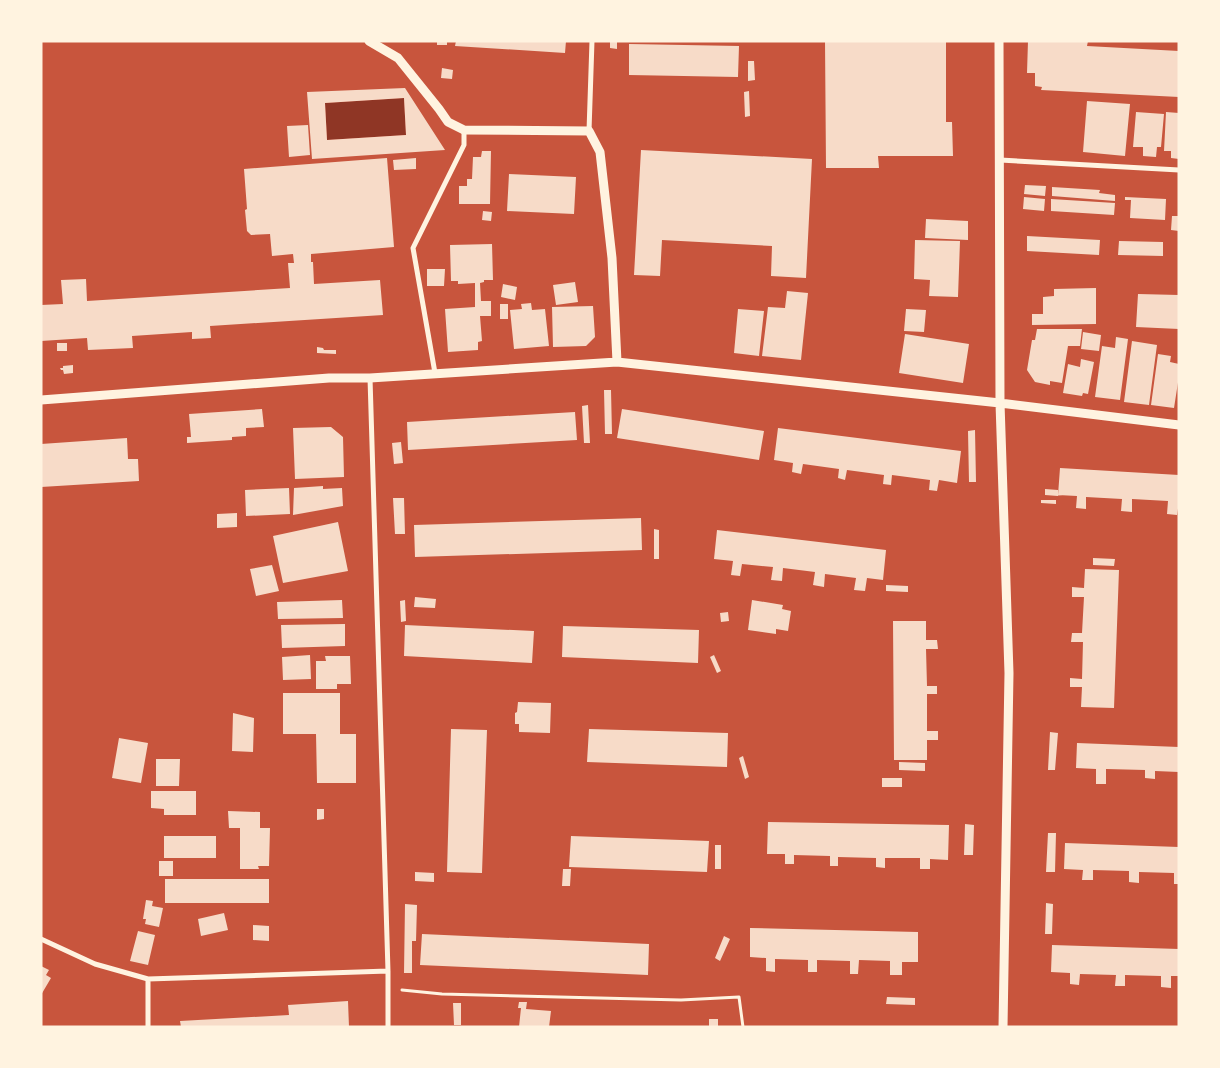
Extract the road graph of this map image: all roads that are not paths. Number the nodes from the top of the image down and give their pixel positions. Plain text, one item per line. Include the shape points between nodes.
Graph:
1 (368, 41) edge
2 (592, 41) edge
3 (1000, 41) edge
4 (464, 130) junction
5 (589, 132) junction
6 (1000, 160) junction
7 (1179, 170) edge
8 (616, 362) junction
9 (435, 373) junction
10 (370, 378) junction
11 (41, 400) edge
12 (1000, 403) junction
13 (1179, 425) edge
14 (41, 940) edge
15 (388, 971) junction
16 (148, 979) junction
17 (148, 1027) edge
18 (388, 1027) edge
19 (1003, 1027) edge

1 - 4 street via 398,58 448,122
2 - 5 street
3 - 6 street
4 - 5 street
4 - 9 street via 464,145 414,248
5 - 8 street via 600,152 612,258
6 - 7 street
6 - 12 street
8 - 9 street
8 - 12 street
9 - 10 street
10 - 11 street
10 - 15 street
12 - 13 street
12 - 19 street via 1009,673
14 - 16 street via 95,964
15 - 16 street
15 - 18 street
16 - 17 street

